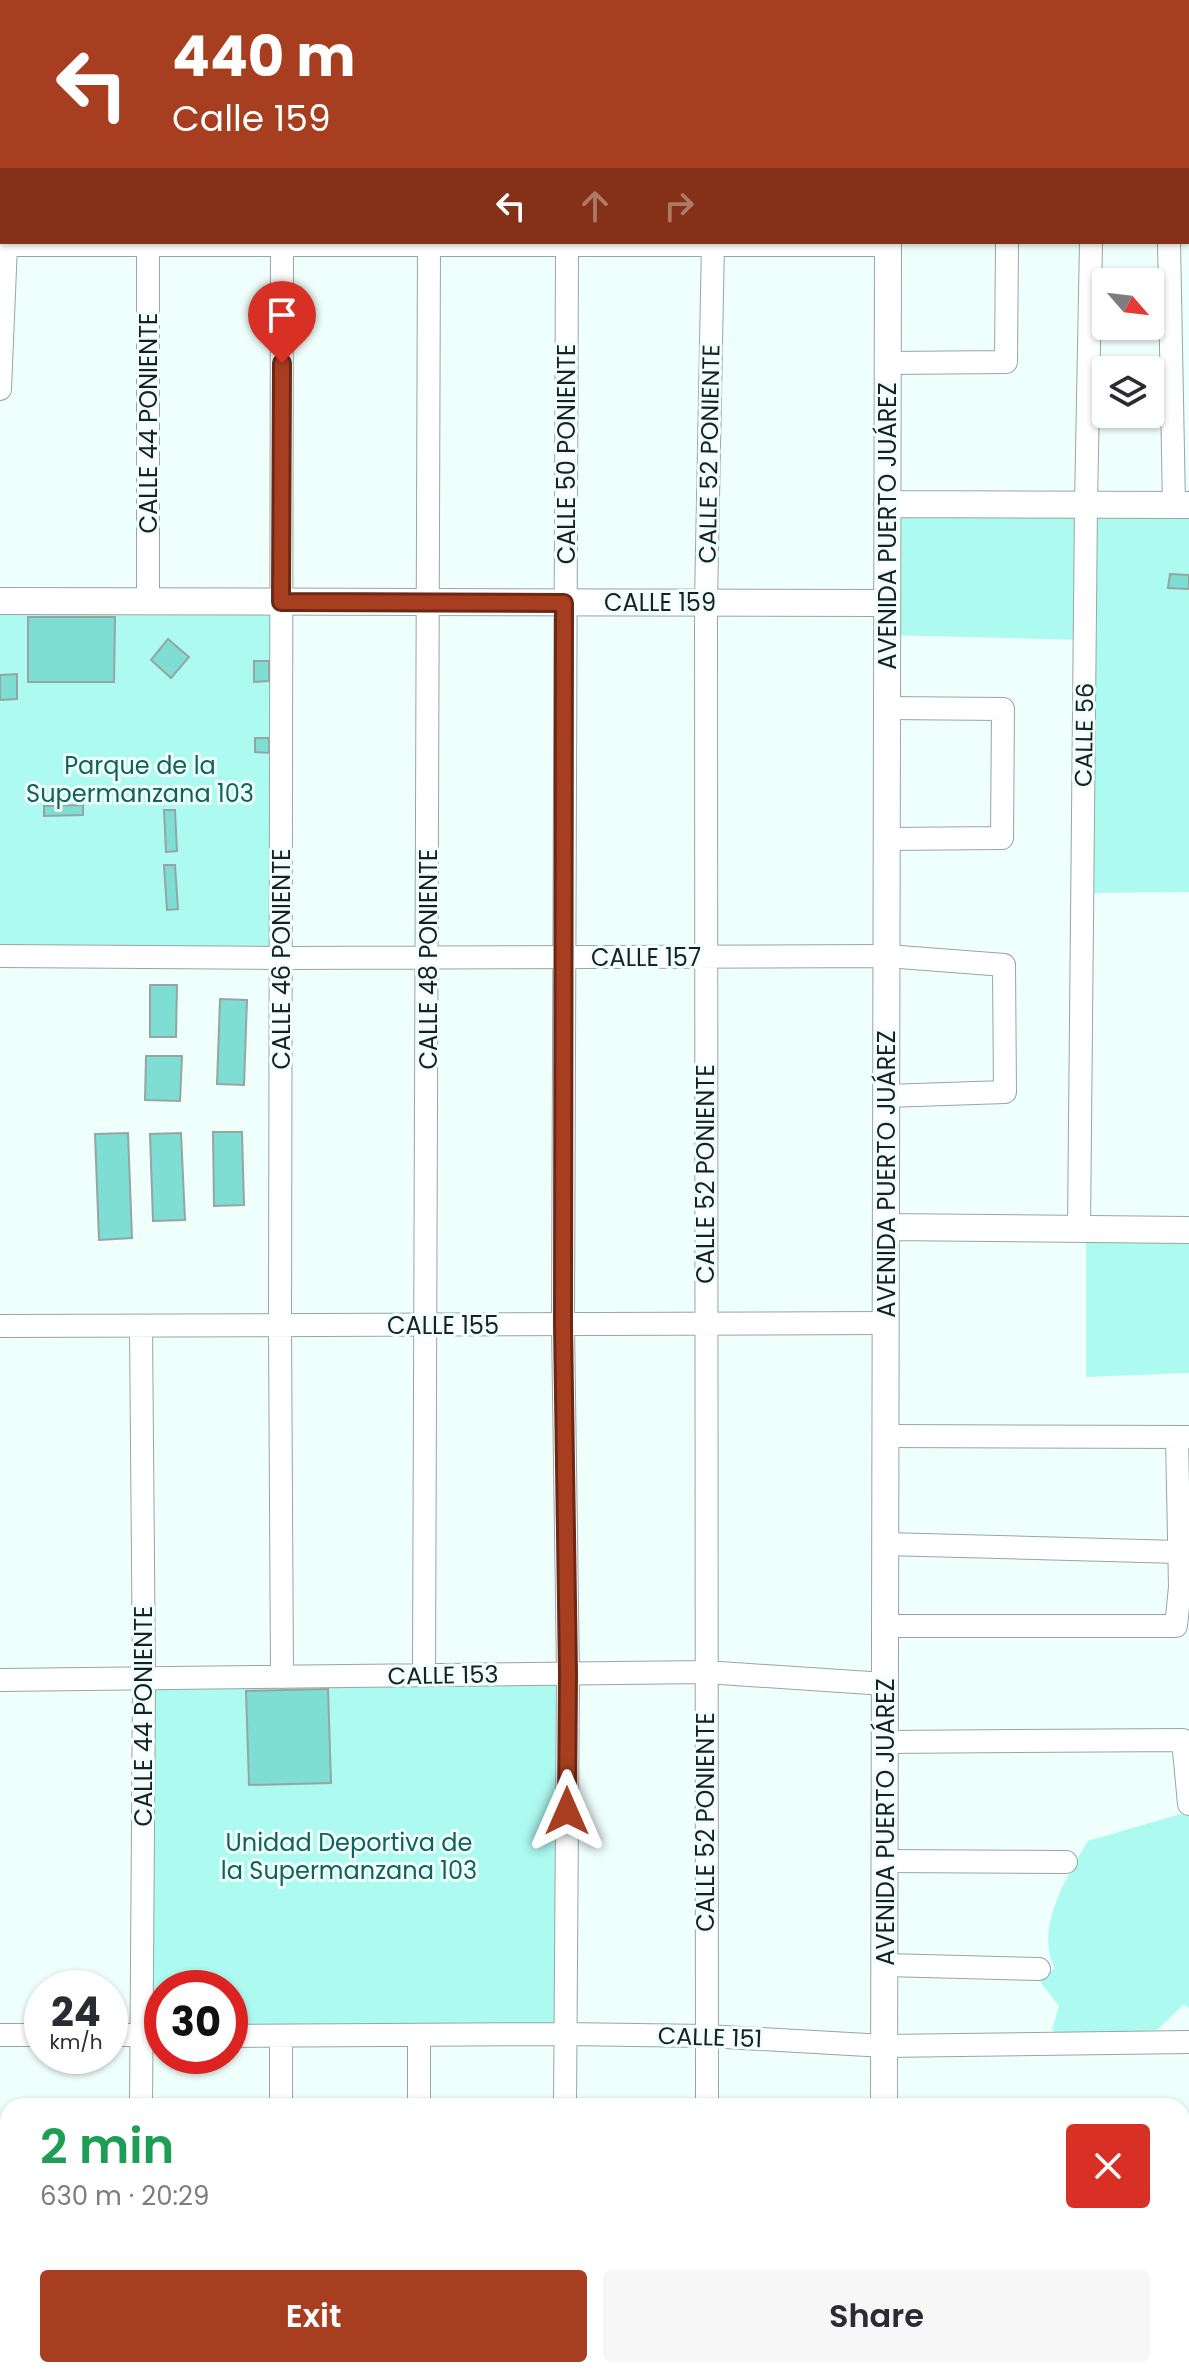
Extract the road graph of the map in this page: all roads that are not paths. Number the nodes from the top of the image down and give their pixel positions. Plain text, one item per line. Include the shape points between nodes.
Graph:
1 (148, 244) joint
2 (282, 244) edge
3 (429, 244) edge
4 (567, 244) edge
5 (713, 244) edge
6 (888, 244) edge
7 (1007, 244) edge
8 (1091, 244) edge
9 (1169, 244) edge
10 (3, 245) edge
11 (888, 363) junction
12 (0, 389) edge
13 (887, 504) junction
14 (1086, 505) junction
15 (1182, 505) edge
16 (0, 601) edge
17 (148, 602) junction
18 (281, 602) junction
19 (429, 602) junction
20 (706, 602) junction
21 (564, 603) junction
22 (887, 603) junction
23 (887, 708) junction
24 (887, 839) junction
25 (0, 956) edge
26 (887, 956) junction
27 (564, 957) junction
28 (706, 957) junction
29 (281, 958) junction
30 (428, 958) junction
31 (886, 1096) junction
32 (886, 1227) junction
33 (1079, 1229) junction
34 (1189, 1230) edge
35 (886, 1323) junction
36 (563, 1324) junction
37 (705, 1324) junction
38 (427, 1325) junction
39 (0, 1326) edge
40 (141, 1326) junction
41 (280, 1326) junction
42 (886, 1436) junction
43 (1183, 1437) edge
44 (885, 1544) junction
45 (1179, 1552) junction
46 (1185, 1588) edge
47 (885, 1626) junction
48 (705, 1672) junction
49 (568, 1674) junction
50 (424, 1675) junction
51 (282, 1677) junction
52 (144, 1679) junction
53 (0, 1680) edge
54 (885, 1684) junction
55 (885, 1742) junction
56 (1189, 1804) edge
57 (885, 1861) junction
58 (1066, 1862) dead end
59 (885, 1965) junction
60 (1039, 1969) dead end
61 (151, 1970) edge
62 (565, 2034) junction
63 (0, 2035) edge
64 (24, 2035) edge
65 (419, 2035) junction
66 (248, 2036) edge
67 (281, 2036) junction
68 (707, 2036) junction
69 (1189, 2042) edge
70 (885, 2046) junction
71 (146, 2074) edge
72 (142, 2098) edge
73 (281, 2098) edge
74 (419, 2098) edge
75 (565, 2098) edge
76 (707, 2098) edge
77 (884, 2098) edge

1 - 10 street
1 - 17 street, CALLE 44 PONIENTE
2 - 18 street, CALLE 46 PONIENTE
3 - 19 street, CALLE 48 PONIENTE
4 - 21 street, CALLE 50 PONIENTE
5 - 20 street, CALLE 52 PONIENTE
6 - 11 street, AVENIDA PUERTO JUÁREZ
7 - 11 street via 1006,362
8 - 14 street, CALLE 56
9 - 15 street
10 - 12 street
11 - 13 street, AVENIDA PUERTO JUÁREZ
13 - 14 street
13 - 22 street, AVENIDA PUERTO JUÁREZ
14 - 15 street
14 - 33 street, CALLE 56
16 - 17 street, CALLE 159
17 - 18 street, CALLE 159
18 - 19 street, CALLE 159
18 - 29 street, CALLE 46 PONIENTE
19 - 21 street, CALLE 159
19 - 30 street, CALLE 48 PONIENTE
20 - 21 street, CALLE 159
20 - 22 street, CALLE 159
20 - 28 street, CALLE 52 PONIENTE
21 - 27 street, CALLE 50 PONIENTE
22 - 23 street, AVENIDA PUERTO JUÁREZ
23 - 24 street, AVENIDA PUERTO JUÁREZ
23 - 24 street via 1003,709 1002,838
24 - 26 street, AVENIDA PUERTO JUÁREZ
25 - 29 street, CALLE 157
26 - 28 street, CALLE 157
26 - 31 street, AVENIDA PUERTO JUÁREZ
26 - 31 street, CALLE 157 via 1004,965 1005,1092
27 - 28 street, CALLE 157
27 - 30 street, CALLE 157
27 - 36 street, CALLE 50 PONIENTE
28 - 37 street, CALLE 52 PONIENTE
29 - 30 street, CALLE 157
29 - 41 street, CALLE 46 PONIENTE
30 - 38 street, CALLE 48 PONIENTE
31 - 32 street, AVENIDA PUERTO JUÁREZ
32 - 33 street
32 - 35 street, AVENIDA PUERTO JUÁREZ
33 - 34 street
35 - 37 street, CALLE 155
35 - 42 street, AVENIDA PUERTO JUÁREZ
36 - 37 street, CALLE 155
36 - 38 street, CALLE 155
36 - 49 street, CALLE 50 PONIENTE
37 - 48 street, CALLE 52 PONIENTE
38 - 41 street, CALLE 155
38 - 50 street, CALLE 48 PONIENTE
39 - 40 street, CALLE 155
40 - 41 street, CALLE 155
40 - 52 street, CALLE 44 PONIENTE
41 - 51 street, CALLE 46 PONIENTE
42 - 43 street
42 - 44 street, AVENIDA PUERTO JUÁREZ
43 - 45 street
44 - 45 street
44 - 47 street, AVENIDA PUERTO JUÁREZ
45 - 46 street
46 - 47 street via 1176,1626
47 - 54 street, AVENIDA PUERTO JUÁREZ
48 - 49 street, CALLE 153
48 - 54 street, CALLE 153
48 - 68 street, CALLE 52 PONIENTE
49 - 50 street, CALLE 153
49 - 62 street, CALLE 50 PONIENTE
50 - 51 street, CALLE 153
51 - 52 street, CALLE 153
52 - 53 street, CALLE 153
52 - 61 street, CALLE 44 PONIENTE
54 - 55 street, AVENIDA PUERTO JUÁREZ
55 - 56 street via 1183,1740
55 - 57 street, AVENIDA PUERTO JUÁREZ
57 - 58 street
57 - 59 street, AVENIDA PUERTO JUÁREZ
59 - 60 street
59 - 70 street, AVENIDA PUERTO JUÁREZ
62 - 65 street, CALLE 151
62 - 68 street, CALLE 151
62 - 75 street, CALLE 50 PONIENTE
63 - 64 street
65 - 67 street, CALLE 151
65 - 74 street
66 - 67 street, CALLE 151
67 - 73 street
68 - 70 street, CALLE 151
68 - 76 street, CALLE 52 PONIENTE
69 - 70 street, CALLE 151
70 - 77 street, AVENIDA PUERTO JUÁREZ
71 - 72 street, CALLE 44 PONIENTE

